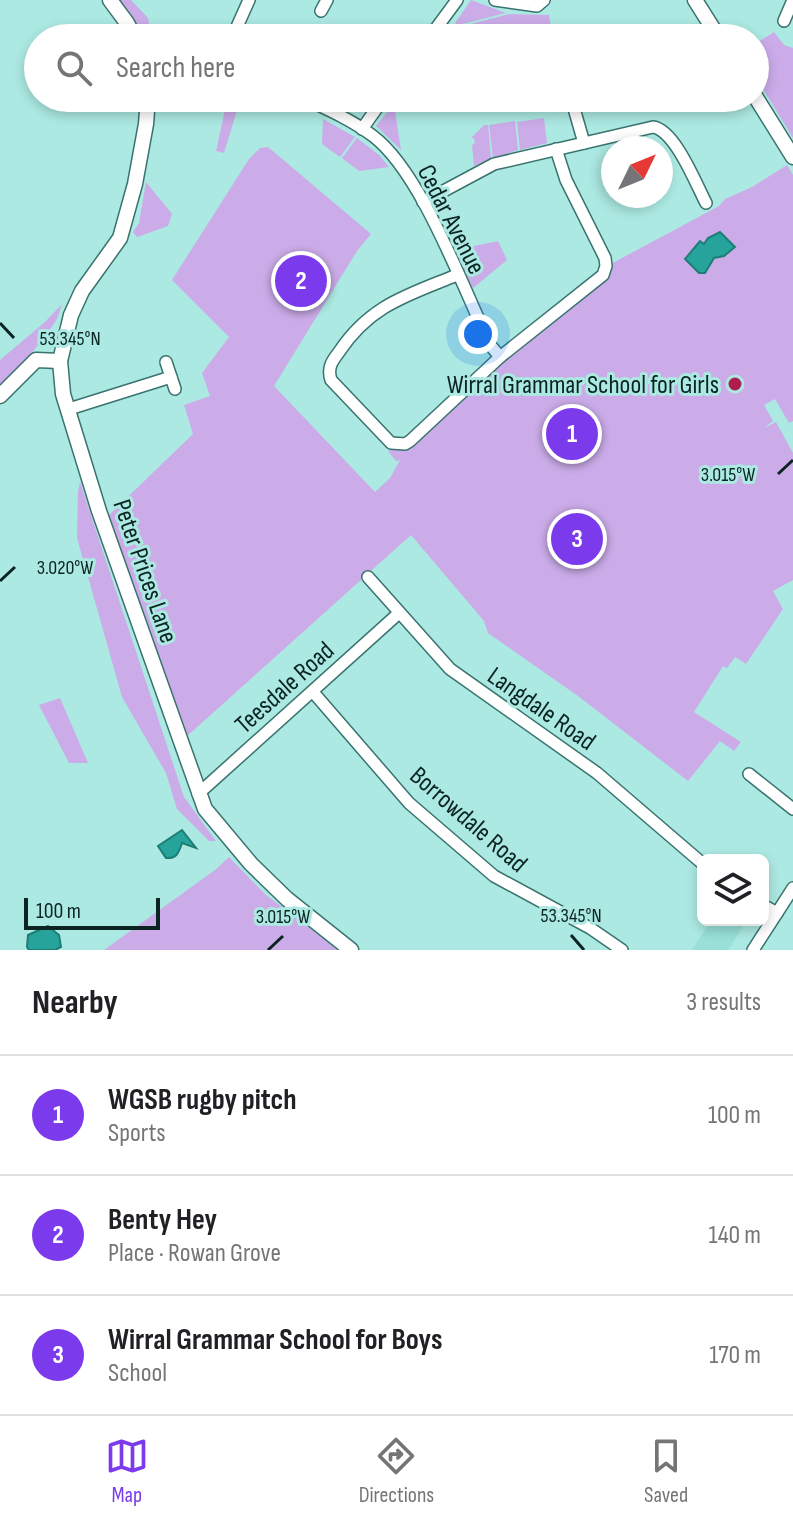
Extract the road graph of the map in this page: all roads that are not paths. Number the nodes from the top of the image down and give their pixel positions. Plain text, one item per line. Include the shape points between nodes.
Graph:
1 (110, 0) edge
2 (249, 0) edge
3 (457, 0) edge
4 (495, 0) edge
5 (544, 0) edge
6 (695, 0) edge
7 (793, 0) edge
8 (784, 21) dead end
9 (128, 24) edge
10 (238, 24) edge
11 (439, 24) edge
12 (710, 24) edge
13 (147, 112) edge
14 (333, 112) edge
15 (374, 112) edge
16 (575, 112) edge
17 (765, 112) edge
18 (362, 129) junction
19 (584, 143) junction
20 (556, 149) junction
21 (793, 157) edge
22 (423, 202) junction
23 (706, 204) dead end
24 (457, 275) junction
25 (500, 357) junction
26 (60, 361) junction
27 (166, 362) dead end
28 (0, 396) edge
29 (69, 409) junction
30 (368, 577) dead end
31 (399, 613) junction
32 (313, 692) junction
33 (749, 774) dead end
34 (791, 788) edge
35 (198, 794) junction
36 (782, 800) junction
37 (793, 809) edge
38 (697, 859) edge
39 (793, 888) edge
40 (769, 908) edge
41 (777, 913) junction
42 (351, 950) edge
43 (622, 950) edge
44 (753, 950) edge

1 - 9 street
2 - 10 street
3 - 11 street
4 - 5 street via 523,6
6 - 12 street
7 - 8 street
13 - 26 street via 120,238 82,291
14 - 18 street, Cedar Avenue
15 - 18 street
16 - 19 street
17 - 21 street
18 - 22 street, Cedar Avenue via 385,147
19 - 20 street
19 - 23 street via 660,128 672,140
20 - 22 street via 493,165
20 - 25 street via 606,266 603,275
22 - 24 street, Cedar Avenue
24 - 25 street, Cedar Avenue
24 - 25 street via 379,308 348,337 329,367 331,380 387,441 399,445 410,441
26 - 28 street via 36,360
26 - 29 street, Peter Prices Lane
27 - 29 street via 173,383
29 - 35 street, Peter Prices Lane
30 - 31 street, Langdale Road
31 - 32 street, Teesdale Road
31 - 38 street, Langdale Road via 468,684 597,773
32 - 35 street, Teesdale Road
32 - 43 street, Borrowdale Road via 409,803 494,876
33 - 36 street
34 - 36 street
35 - 42 street, Peter Prices Lane via 251,864
36 - 37 street
39 - 41 street
40 - 41 street
41 - 44 street

